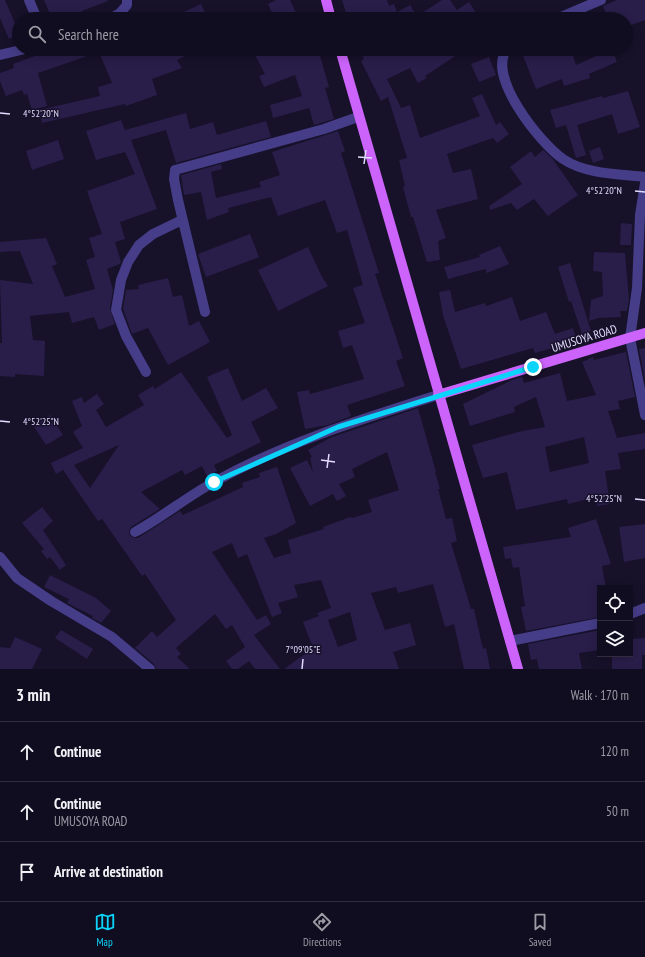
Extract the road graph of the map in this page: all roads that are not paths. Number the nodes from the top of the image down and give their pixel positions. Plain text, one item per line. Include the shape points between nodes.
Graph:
1 (29, 0) edge
2 (127, 0) edge
3 (326, 0) edge
4 (601, 0) edge
5 (34, 12) edge
6 (121, 12) edge
7 (329, 12) edge
8 (573, 12) edge
9 (12, 52) edge
10 (0, 54) edge
11 (342, 56) edge
12 (506, 56) edge
13 (358, 117) junction
14 (645, 177) edge
15 (645, 183) edge
16 (182, 220) junction
17 (205, 312) dead end
18 (645, 333) edge
19 (630, 338) junction
20 (146, 372) dead end
21 (438, 395) junction
22 (645, 415) edge
23 (135, 532) dead end
24 (0, 557) edge
25 (645, 608) edge
26 (633, 613) edge
27 (597, 624) edge
28 (510, 641) junction
29 (150, 669) edge
30 (518, 669) edge

1 - 5 street
2 - 6 street via 128,5
3 - 7 main road
4 - 8 street
9 - 10 street
11 - 13 main road
12 - 14 street via 503,70 509,92 531,128 563,159 585,169
13 - 16 street via 324,129 175,170 174,179
13 - 21 main road
15 - 19 street via 640,215 637,288
16 - 17 street
16 - 20 street via 153,234 139,245 128,262 121,280 116,310 126,336
18 - 19 main road, UMUSOYA ROAD
19 - 21 main road, UMUSOYA ROAD
19 - 22 street
21 - 23 street via 338,427 266,457 214,482
21 - 28 main road
24 - 29 street via 17,578 112,637
25 - 26 street
27 - 28 street
28 - 30 main road

